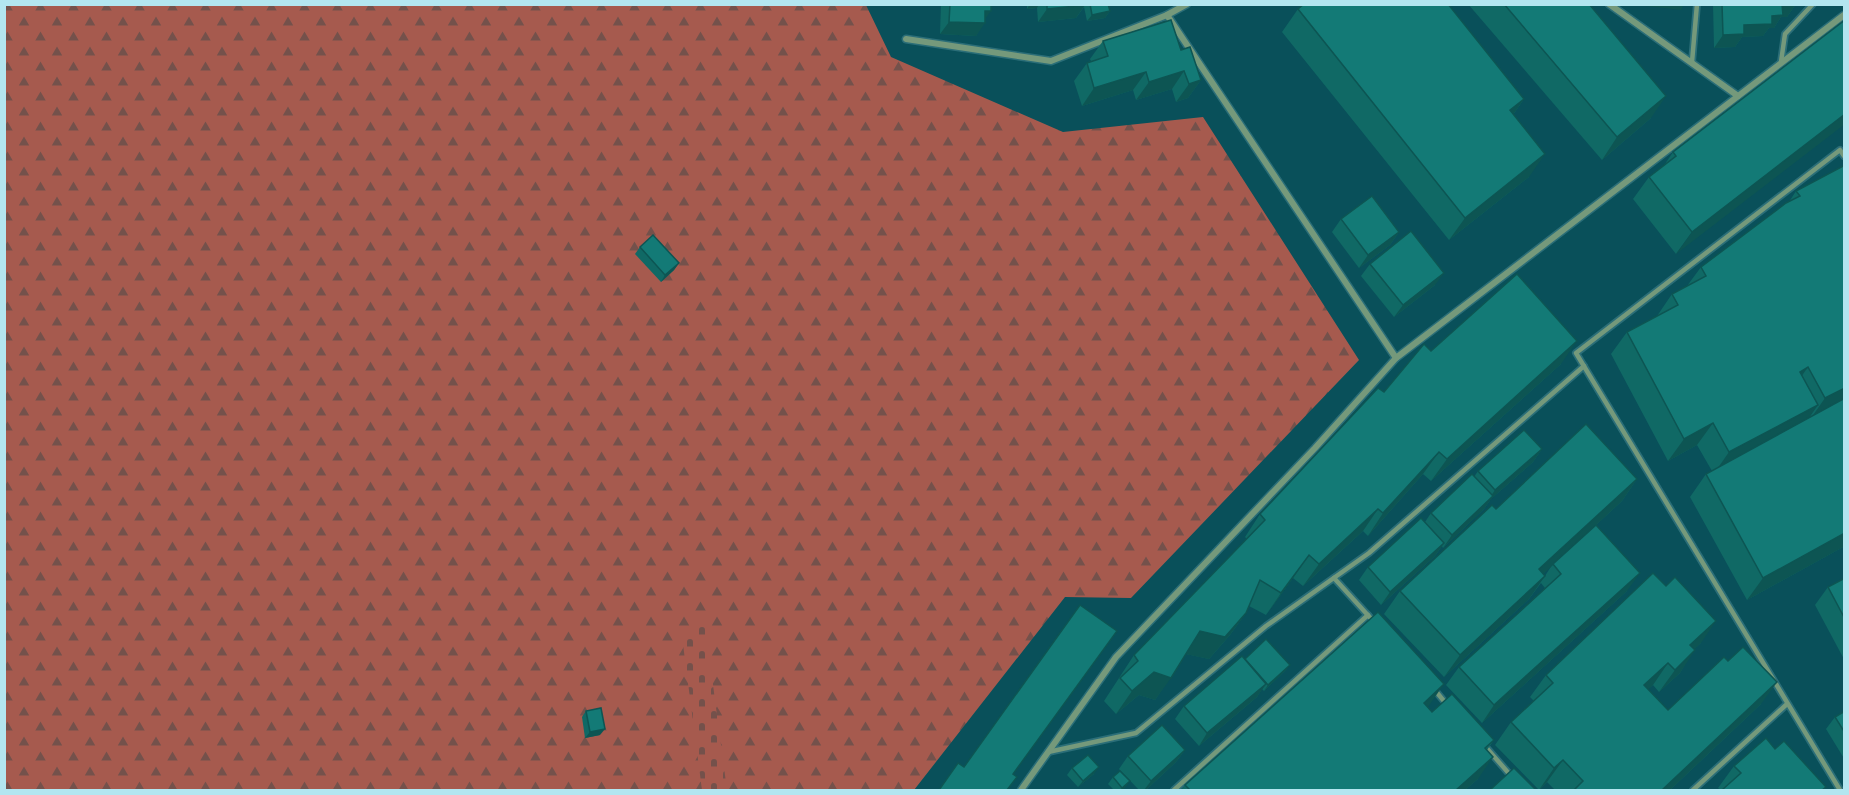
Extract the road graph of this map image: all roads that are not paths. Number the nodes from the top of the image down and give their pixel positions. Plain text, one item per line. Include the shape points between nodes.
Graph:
1 (1187, 4) edge
2 (1610, 4) edge
3 (1696, 4) edge
4 (1813, 4) edge
5 (1167, 15) junction
6 (1845, 15) edge
7 (906, 39) dead end
8 (1692, 62) junction
9 (1781, 62) junction
10 (1738, 96) junction
11 (1845, 156) edge
12 (1396, 358) junction
13 (1584, 366) junction
14 (1334, 578) junction
15 (1368, 615) junction
16 (1376, 624) edge
17 (1430, 685) edge
18 (1787, 704) junction
19 (1454, 712) edge
20 (1477, 738) edge
21 (1048, 752) junction
22 (1516, 782) edge
23 (1021, 790) edge
24 (1174, 790) edge
25 (1693, 790) edge
26 (1839, 790) edge

1 - 5 street
2 - 8 street
3 - 8 lane
4 - 9 lane via 1785,34
5 - 7 street via 1050,61
5 - 12 street
6 - 9 street
8 - 10 street
9 - 10 street
10 - 12 street
11 - 13 lane via 1840,150 1576,353
12 - 21 street via 1116,657
13 - 14 lane
13 - 18 lane
14 - 15 lane
14 - 21 lane via 1266,626 1136,733
15 - 16 lane
15 - 24 lane
17 - 19 lane
18 - 25 lane
18 - 26 lane
20 - 22 lane
21 - 23 street

